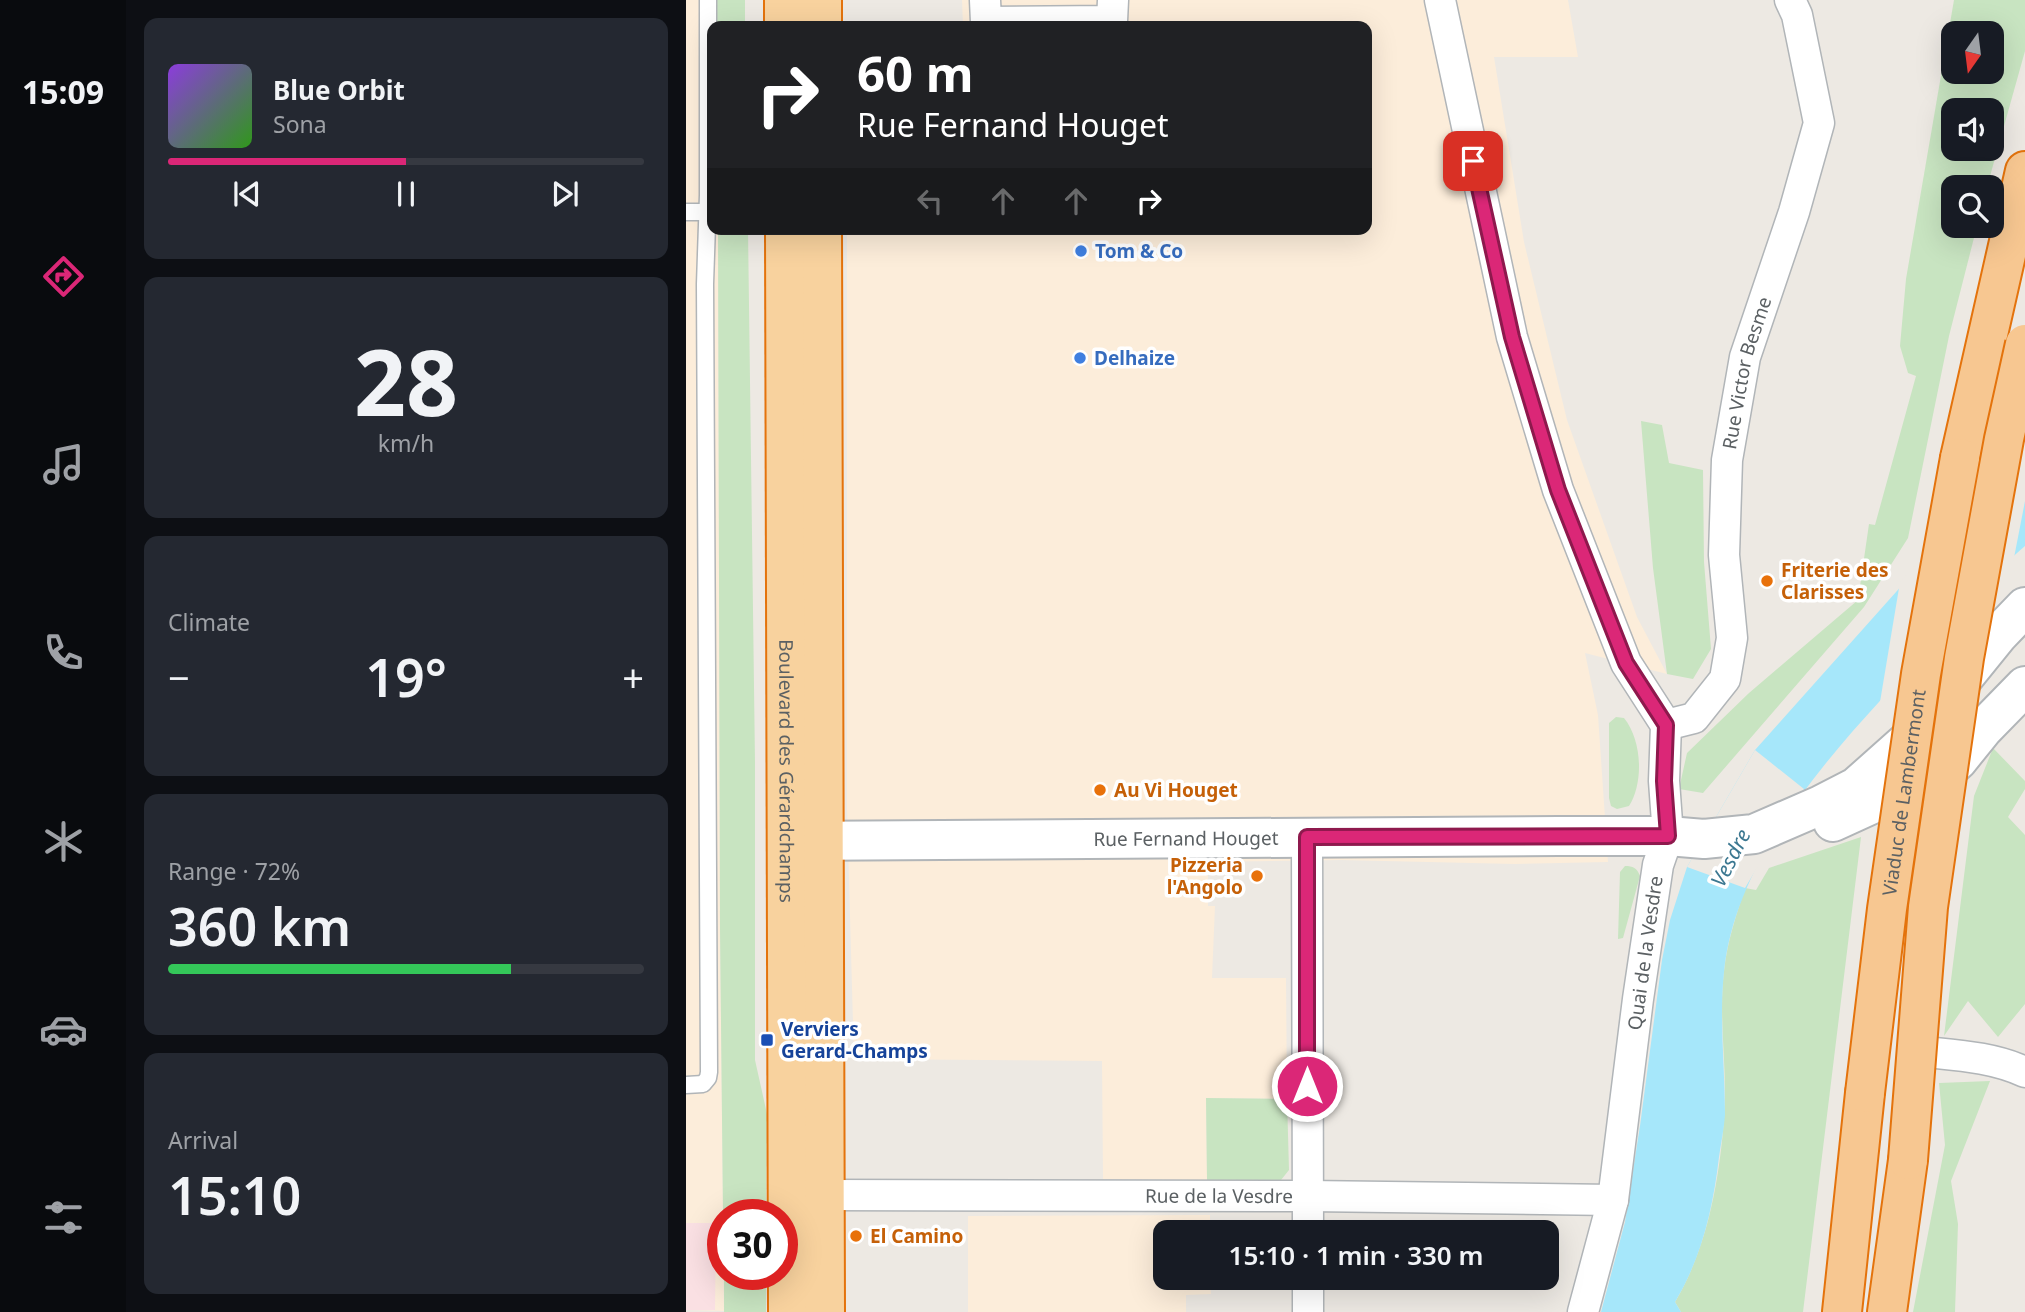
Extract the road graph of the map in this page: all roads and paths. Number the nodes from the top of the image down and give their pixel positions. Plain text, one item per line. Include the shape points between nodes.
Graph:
1 (708, 0) edge
2 (784, 0) edge
3 (822, 0) edge
4 (985, 0) edge
5 (1112, 0) edge
6 (1440, 0) edge
7 (1790, 0) edge
8 (708, 21) edge
9 (784, 21) edge
10 (822, 21) edge
11 (986, 21) edge
12 (1112, 21) edge
13 (2025, 171) edge
14 (686, 212) edge
15 (707, 212) edge
16 (707, 235) edge
17 (785, 235) edge
18 (822, 235) edge
19 (2025, 344) edge
20 (2025, 607) edge
21 (2025, 686) edge
22 (1666, 725) junction
23 (1771, 831) junction
24 (1307, 837) junction
25 (1686, 838) junction
26 (806, 841) junction
27 (1936, 1053) dead end
28 (2025, 1072) edge
29 (686, 1084) edge
30 (825, 1195) junction
31 (1308, 1196) junction
32 (1613, 1200) junction
33 (1308, 1220) edge
34 (1308, 1290) edge
35 (788, 1312) edge
36 (825, 1312) edge
37 (1308, 1312) edge
38 (1583, 1312) edge
39 (1842, 1312) edge
40 (1887, 1312) edge

1 - 8 lane
2 - 9 highway
3 - 10 highway
4 - 11 street
5 - 12 street
6 - 22 street via 1512,337 1558,490 1626,663
7 - 22 street, Rue Victor Besme via 1819,123 1745,357 1729,447 1724,555 1732,638 1725,679 1693,718
13 - 39 highway, Viaduc de Lambermont, bridge via 1960,458 1921,674 1887,909
14 - 15 lane
16 - 29 lane via 709,1072 703,1084
17 - 26 highway, Boulevard des Gérardchamps
18 - 26 highway, Boulevard des Gérardchamps
19 - 40 highway, Viaduc de Lambermont, bridge via 1964,657 1928,907 1908,1160
20 - 23 street via 1910,739 1856,788
21 - 23 street via 1958,760 1920,794 1879,801 1820,828
22 - 25 street, Quai de la Vesdre via 1664,781
23 - 25 street, Rue Fernand Houget
24 - 25 street, Rue Fernand Houget
24 - 26 street, Rue Fernand Houget
24 - 31 street
25 - 32 street, Quai de la Vesdre via 1658,865
26 - 30 highway, Boulevard des Gérardchamps
26 - 35 highway, Boulevard des Gérardchamps
27 - 28 street via 1972,1057
30 - 31 street, Rue de la Vesdre
30 - 36 highway, Boulevard des Gérardchamps
31 - 32 street, Rue de la Vesdre
31 - 33 street
32 - 38 street, Quai de la Vesdre
34 - 37 street

